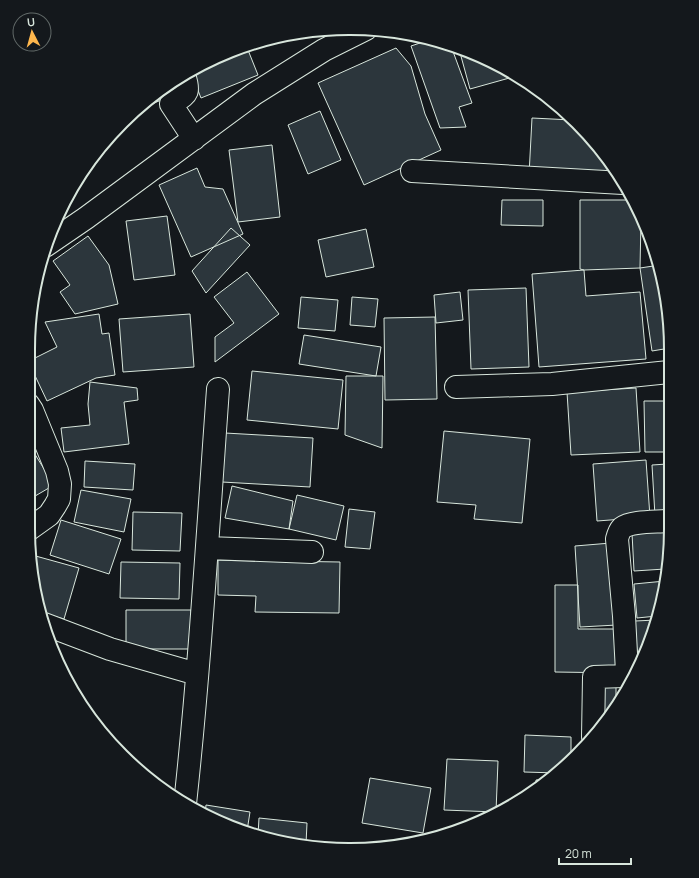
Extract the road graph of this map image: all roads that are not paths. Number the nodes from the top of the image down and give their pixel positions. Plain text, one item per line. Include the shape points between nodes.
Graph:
1 (354, 35) edge
2 (186, 81) edge
3 (194, 139) junction
4 (412, 171) dead end
5 (616, 183) edge
6 (55, 239) edge
7 (664, 373) edge
8 (456, 388) dead end
9 (218, 389) dead end
10 (35, 417) edge
11 (664, 521) edge
12 (35, 525) edge
13 (207, 548) junction
14 (312, 552) dead end
15 (51, 627) edge
16 (197, 674) junction
17 (593, 727) edge
18 (186, 797) edge

1 - 3 street via 324,50 254,94
2 - 3 street via 187,92 171,104
3 - 6 street
4 - 5 street
7 - 8 street via 552,384
9 - 13 street
10 - 12 street via 60,484 59,499 55,506 49,515
11 - 17 street via 628,525 618,532 627,672 624,676 594,677
13 - 14 street
13 - 16 street
15 - 16 street via 110,649
16 - 18 street

